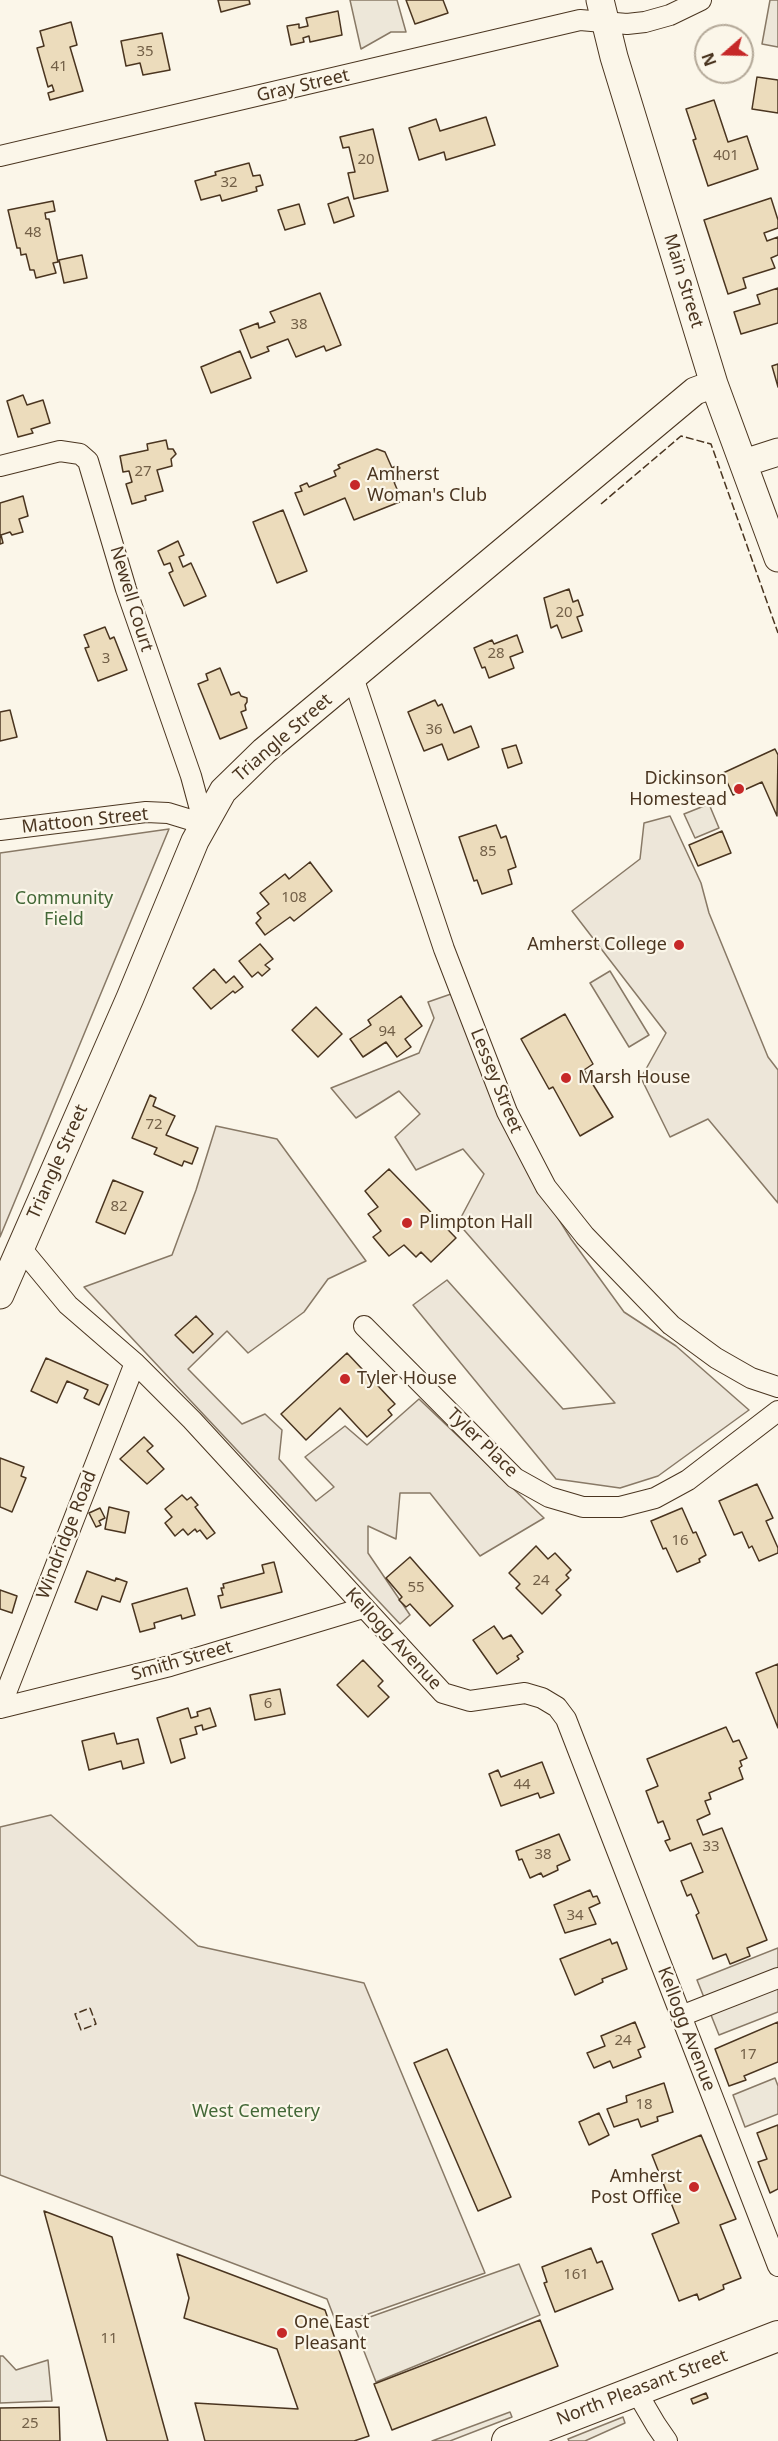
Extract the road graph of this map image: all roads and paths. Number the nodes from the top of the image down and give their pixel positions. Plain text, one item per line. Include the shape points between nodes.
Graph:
1 (701, 0) edge
2 (604, 11) edge
3 (0, 156) edge
4 (714, 384) junction
5 (778, 452) edge
6 (744, 463) junction
7 (0, 466) edge
8 (778, 558) edge
9 (353, 677) junction
10 (204, 824) junction
11 (0, 830) edge
12 (20, 1247) junction
13 (0, 1295) edge
14 (364, 1326) dead end
15 (135, 1363) junction
16 (778, 1388) edge
17 (778, 1412) edge
18 (363, 1608) junction
19 (0, 1708) edge
20 (778, 1978) edge
21 (681, 2016) junction
22 (778, 2266) edge
23 (778, 2336) edge
24 (636, 2391) junction
25 (507, 2441) edge
26 (667, 2441) edge

1 - 2 street, Gray Street via 645,22 627,24
2 - 3 street, Gray Street via 580,20
2 - 4 main road, Main Street via 614,57
4 - 6 main road, Main Street
4 - 9 main road, Triangle Street via 695,391
5 - 6 main road
6 - 8 main road, Main Street
7 - 10 street, Newell Court via 60,452 80,454 88,461 126,590 178,736
9 - 10 main road, Triangle Street via 264,751 223,791
9 - 16 street, Lessey Street via 444,949 507,1112 546,1186 585,1236 671,1325 716,1358
10 - 11 street, Mattoon Street via 168,813 146,812
10 - 12 main road, Triangle Street
12 - 13 main road, Triangle Street
12 - 15 street, Kellogg Avenue via 68,1305
14 - 17 street, Tyler Place via 515,1478 549,1497 583,1507 620,1507 655,1498 688,1480
15 - 18 street, Kellogg Avenue
15 - 19 street, Windridge Road
18 - 19 street, Smith Street via 170,1666
18 - 21 street, Kellogg Avenue via 443,1693 470,1701 525,1693 542,1698 566,1719
20 - 21 street
21 - 22 street, Kellogg Avenue
23 - 24 main road, North Pleasant Street
24 - 25 main road, North Pleasant Street
24 - 26 street

